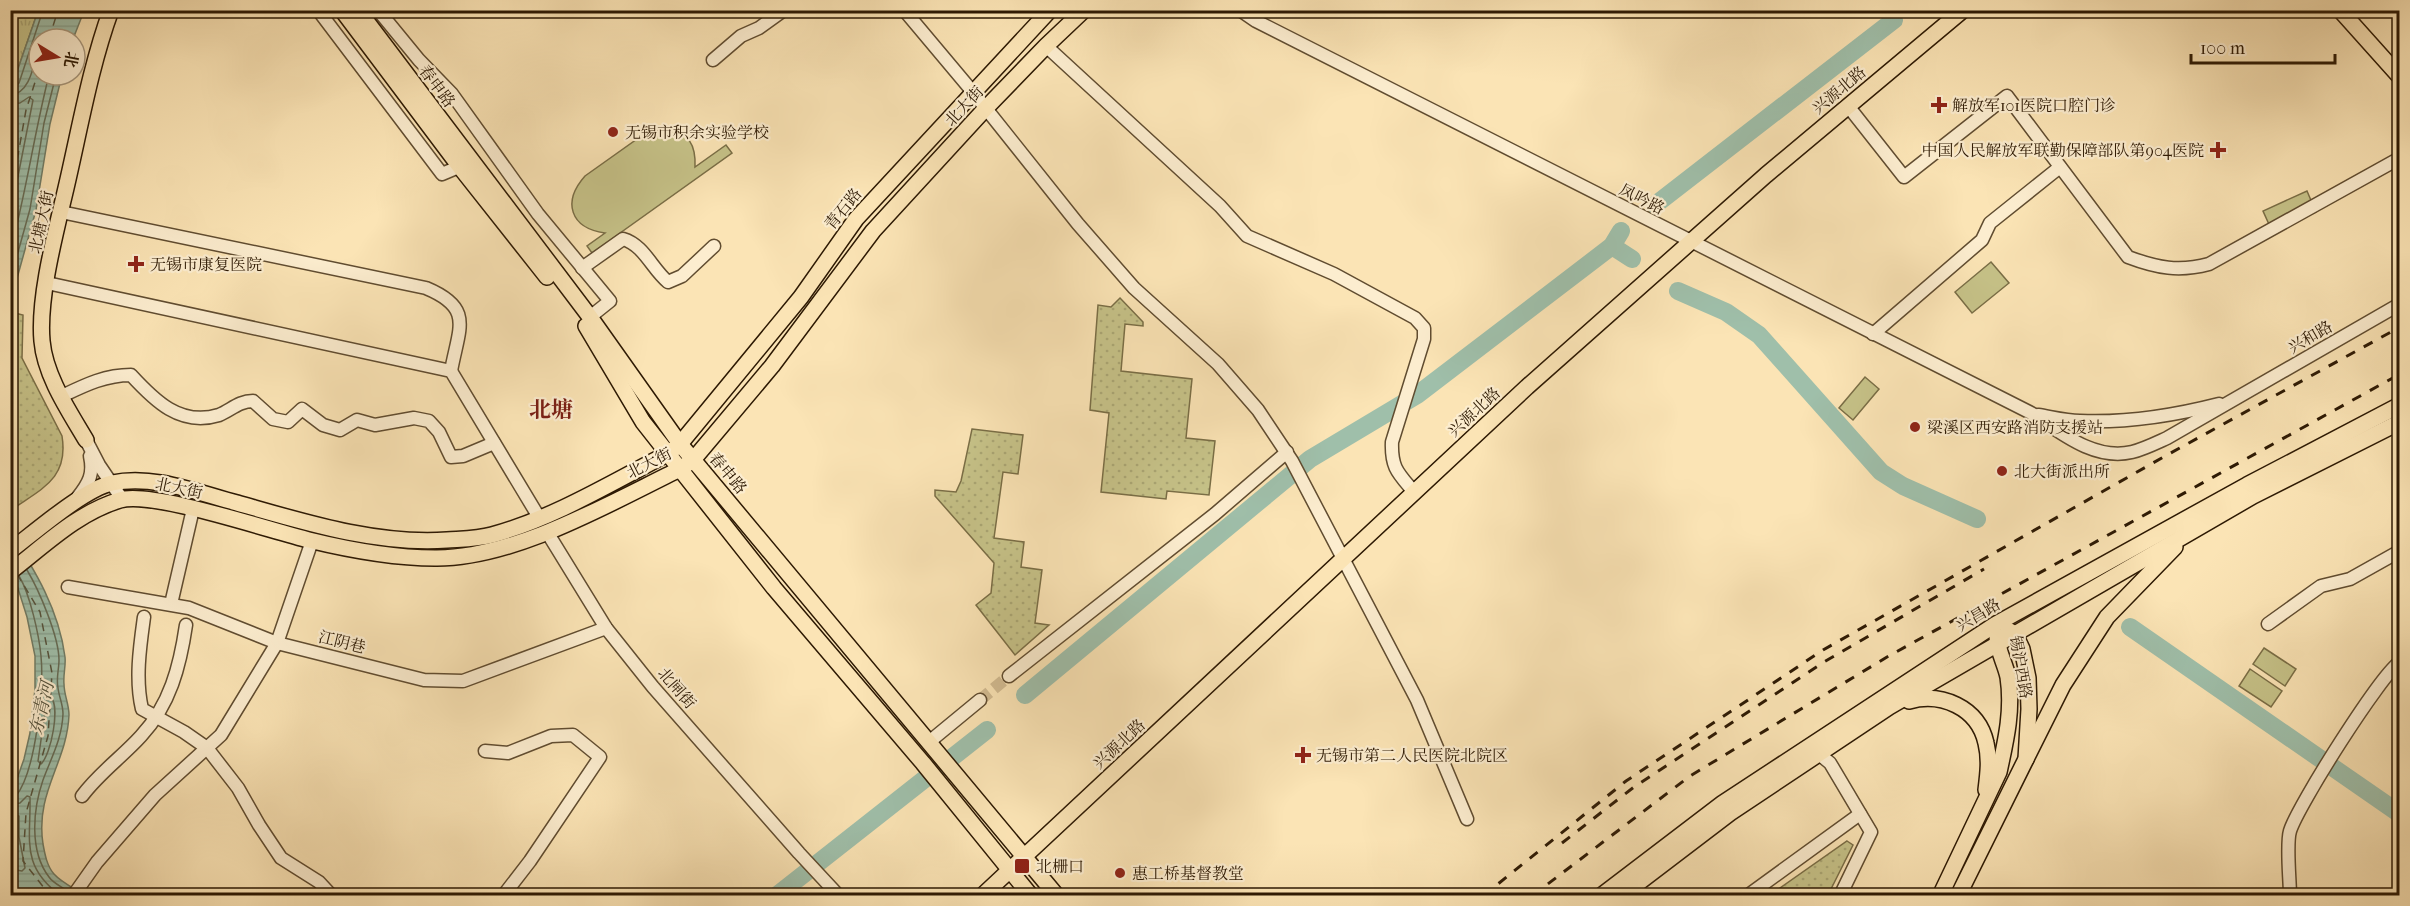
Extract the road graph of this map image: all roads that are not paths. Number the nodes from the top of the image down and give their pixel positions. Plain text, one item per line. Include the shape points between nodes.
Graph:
1 (111, 10) edge
2 (318, 10) edge
3 (342, 10) edge
4 (358, 10) edge
5 (378, 10) edge
6 (784, 10) edge
7 (904, 10) edge
8 (1050, 10) edge
9 (1084, 10) edge
10 (1240, 10) edge
11 (1963, 10) edge
12 (2340, 10) edge
13 (1046, 46) junction
14 (713, 60) dead end
15 (388, 61) junction
16 (2400, 77) edge
17 (972, 91) junction
18 (1848, 106) junction
19 (986, 108) junction
20 (2400, 158) edge
21 (466, 164) junction
22 (2060, 167) junction
23 (61, 212) junction
24 (1690, 242) junction
25 (714, 246) dead end
26 (582, 268) junction
27 (47, 283) junction
28 (2400, 304) edge
29 (590, 317) junction
30 (1873, 334) junction
31 (451, 370) junction
32 (62, 396) junction
33 (2237, 399) junction
34 (2400, 405) edge
35 (2031, 413) junction
36 (2400, 422) edge
37 (86, 440) junction
38 (494, 443) junction
39 (675, 449) junction
40 (1289, 457) junction
41 (693, 460) junction
42 (680, 469) junction
43 (111, 483) junction
44 (1414, 492) junction
45 (122, 499) junction
46 (74, 502) junction
47 (193, 509) junction
48 (2212, 519) junction
49 (544, 526) junction
50 (312, 541) junction
51 (10, 550) edge
52 (2400, 551) edge
53 (1342, 559) junction
54 (10, 572) edge
55 (68, 587) dead end
56 (171, 604) junction
57 (144, 617) dead end
58 (1996, 624) junction
59 (2268, 624) dead end
60 (186, 625) dead end
61 (606, 628) junction
62 (2015, 634) junction
63 (278, 643) junction
64 (1997, 644) junction
65 (2400, 662) edge
66 (1009, 676) tunnel mouth
67 (980, 700) tunnel mouth
68 (1889, 707) junction
69 (157, 717) junction
70 (929, 742) junction
71 (207, 748) junction
72 (485, 751) dead end
73 (1819, 753) junction
74 (2026, 759) junction
75 (82, 796) dead end
76 (1984, 804) junction
77 (1860, 814) junction
78 (1467, 819) dead end
79 (1025, 857) junction
80 (1010, 870) junction
81 (1037, 872) junction
82 (1022, 892) edge
83 (73, 896) edge
84 (332, 896) edge
85 (503, 896) edge
86 (839, 896) edge
87 (982, 896) edge
88 (1057, 896) edge
89 (1601, 896) edge
90 (1621, 896) edge
91 (1747, 896) edge
92 (1840, 896) edge
93 (1940, 896) edge
94 (1958, 896) edge
95 (2290, 896) edge

1 - 23 main road, 北塘大街 via 92,72
2 - 21 street via 442,174
3 - 15 main road
4 - 15 main road
5 - 26 street via 452,94 525,197
6 - 14 street via 741,36
7 - 17 street
8 - 17 main road, 青石路
9 - 13 main road, 北大街
10 - 24 street, 凤吟路
11 - 18 main road, 兴源北路
12 - 16 main road
13 - 19 main road, 北大街
13 - 44 street via 1220,206 1247,236 1334,274 1415,318 1424,327 1391,458 1395,470
15 - 21 main road, 春申路
17 - 19 street
17 - 39 main road, 青石路 via 856,219 801,297
18 - 22 street via 1904,177 2007,96
18 - 24 main road, 兴源北路
19 - 40 street via 1126,280 1218,364 1258,410
19 - 41 main road, 北大街 via 873,231 772,366
20 - 22 street via 2209,264 2187,270 2151,265 2128,256
21 - 29 main road, 春申路
21 - 39 main road, 春申路 via 583,322 644,422
22 - 30 street via 1990,223 1982,240
23 - 27 main road, 北塘大街
23 - 31 street via 441,294 454,303 460,314
24 - 30 street, 凤吟路
24 - 44 main road, 兴源北路
25 - 26 street via 682,276 669,282 635,242 623,239
26 - 29 street via 610,301
27 - 31 street
27 - 32 main road, 北塘大街 via 41,316 42,343
28 - 33 street, 兴和路
29 - 39 main road, 春申路
30 - 35 street, 凤吟路
31 - 38 street, 北闸街
32 - 37 main road, 北塘大街
32 - 38 street via 94,381 131,375 170,412 195,417 218,415 244,401 253,401 273,419 288,422 302,410 323,425 340,430 357,420 375,425 414,418 429,421 451,457
33 - 35 street via 2184,413 2117,419 2079,421
33 - 35 street via 2167,438 2131,452 2100,452
34 - 58 main road, 兴昌路
36 - 48 main road
37 - 43 street
37 - 46 street, 北塘大街 via 93,469 89,482
38 - 49 street, 北闸街
39 - 41 main road, 春申路
39 - 42 main road, 春申路
39 - 49 main road, 北大街
40 - 53 street
40 - 66 street
41 - 42 main road, 北大街
41 - 70 main road, 春申路
42 - 49 main road, 北大街
42 - 80 main road, 春申路 via 774,588
43 - 45 street
43 - 46 main road, 北大街
43 - 49 main road, 北大街 via 164,484 304,522 395,539 445,540
44 - 53 main road, 兴源北路
45 - 47 main road, 北大街 via 152,499
45 - 54 main road, 北大街 via 81,516
46 - 51 main road, 北大街
47 - 50 main road, 北大街
47 - 56 street
48 - 62 main road
48 - 74 main road via 2171,550 2107,617 2063,685
49 - 50 main road, 北大街 via 474,555 436,558 388,555
49 - 61 street, 北闸街
50 - 63 street
52 - 59 street via 2350,579 2321,586
53 - 78 street via 1417,700
53 - 79 main road, 兴源北路
55 - 56 street, 江阴巷
56 - 63 street, 江阴巷
57 - 69 street via 139,694 142,709
58 - 62 main road, 锡沪西路
58 - 64 main road, 锡沪西路
58 - 89 main road, 兴昌路 via 1723,803
60 - 69 street via 172,687
61 - 63 street, 江阴巷 via 463,681 424,680
61 - 86 street, 北闸街 via 653,687
62 - 64 main road
62 - 74 main road, 锡沪西路 via 2028,678
63 - 71 street via 221,735
64 - 68 main road
64 - 76 main road, 锡沪西路 via 2005,663 2010,720 1999,772
65 - 95 street via 2373,693 2315,783 2289,832
67 - 70 street
68 - 73 main road
68 - 76 main road via 1936,697 1963,709 1974,720 1986,740 1989,758
69 - 71 street
69 - 75 street
70 - 79 main road, 春申路
71 - 83 street via 155,795
71 - 84 street via 238,788 281,858 319,882
72 - 85 street via 508,753 551,736 573,735 600,757
73 - 77 street via 1830,763
73 - 90 main road via 1730,813
74 - 94 main road, 锡沪西路
76 - 93 main road, 锡沪西路
77 - 91 street
77 - 92 street via 1871,832
79 - 80 main road, 兴源北路
79 - 81 main road, 春申路
80 - 82 main road, 春申路
80 - 87 main road, 兴源北路
81 - 82 main road
81 - 88 main road, 春申路

